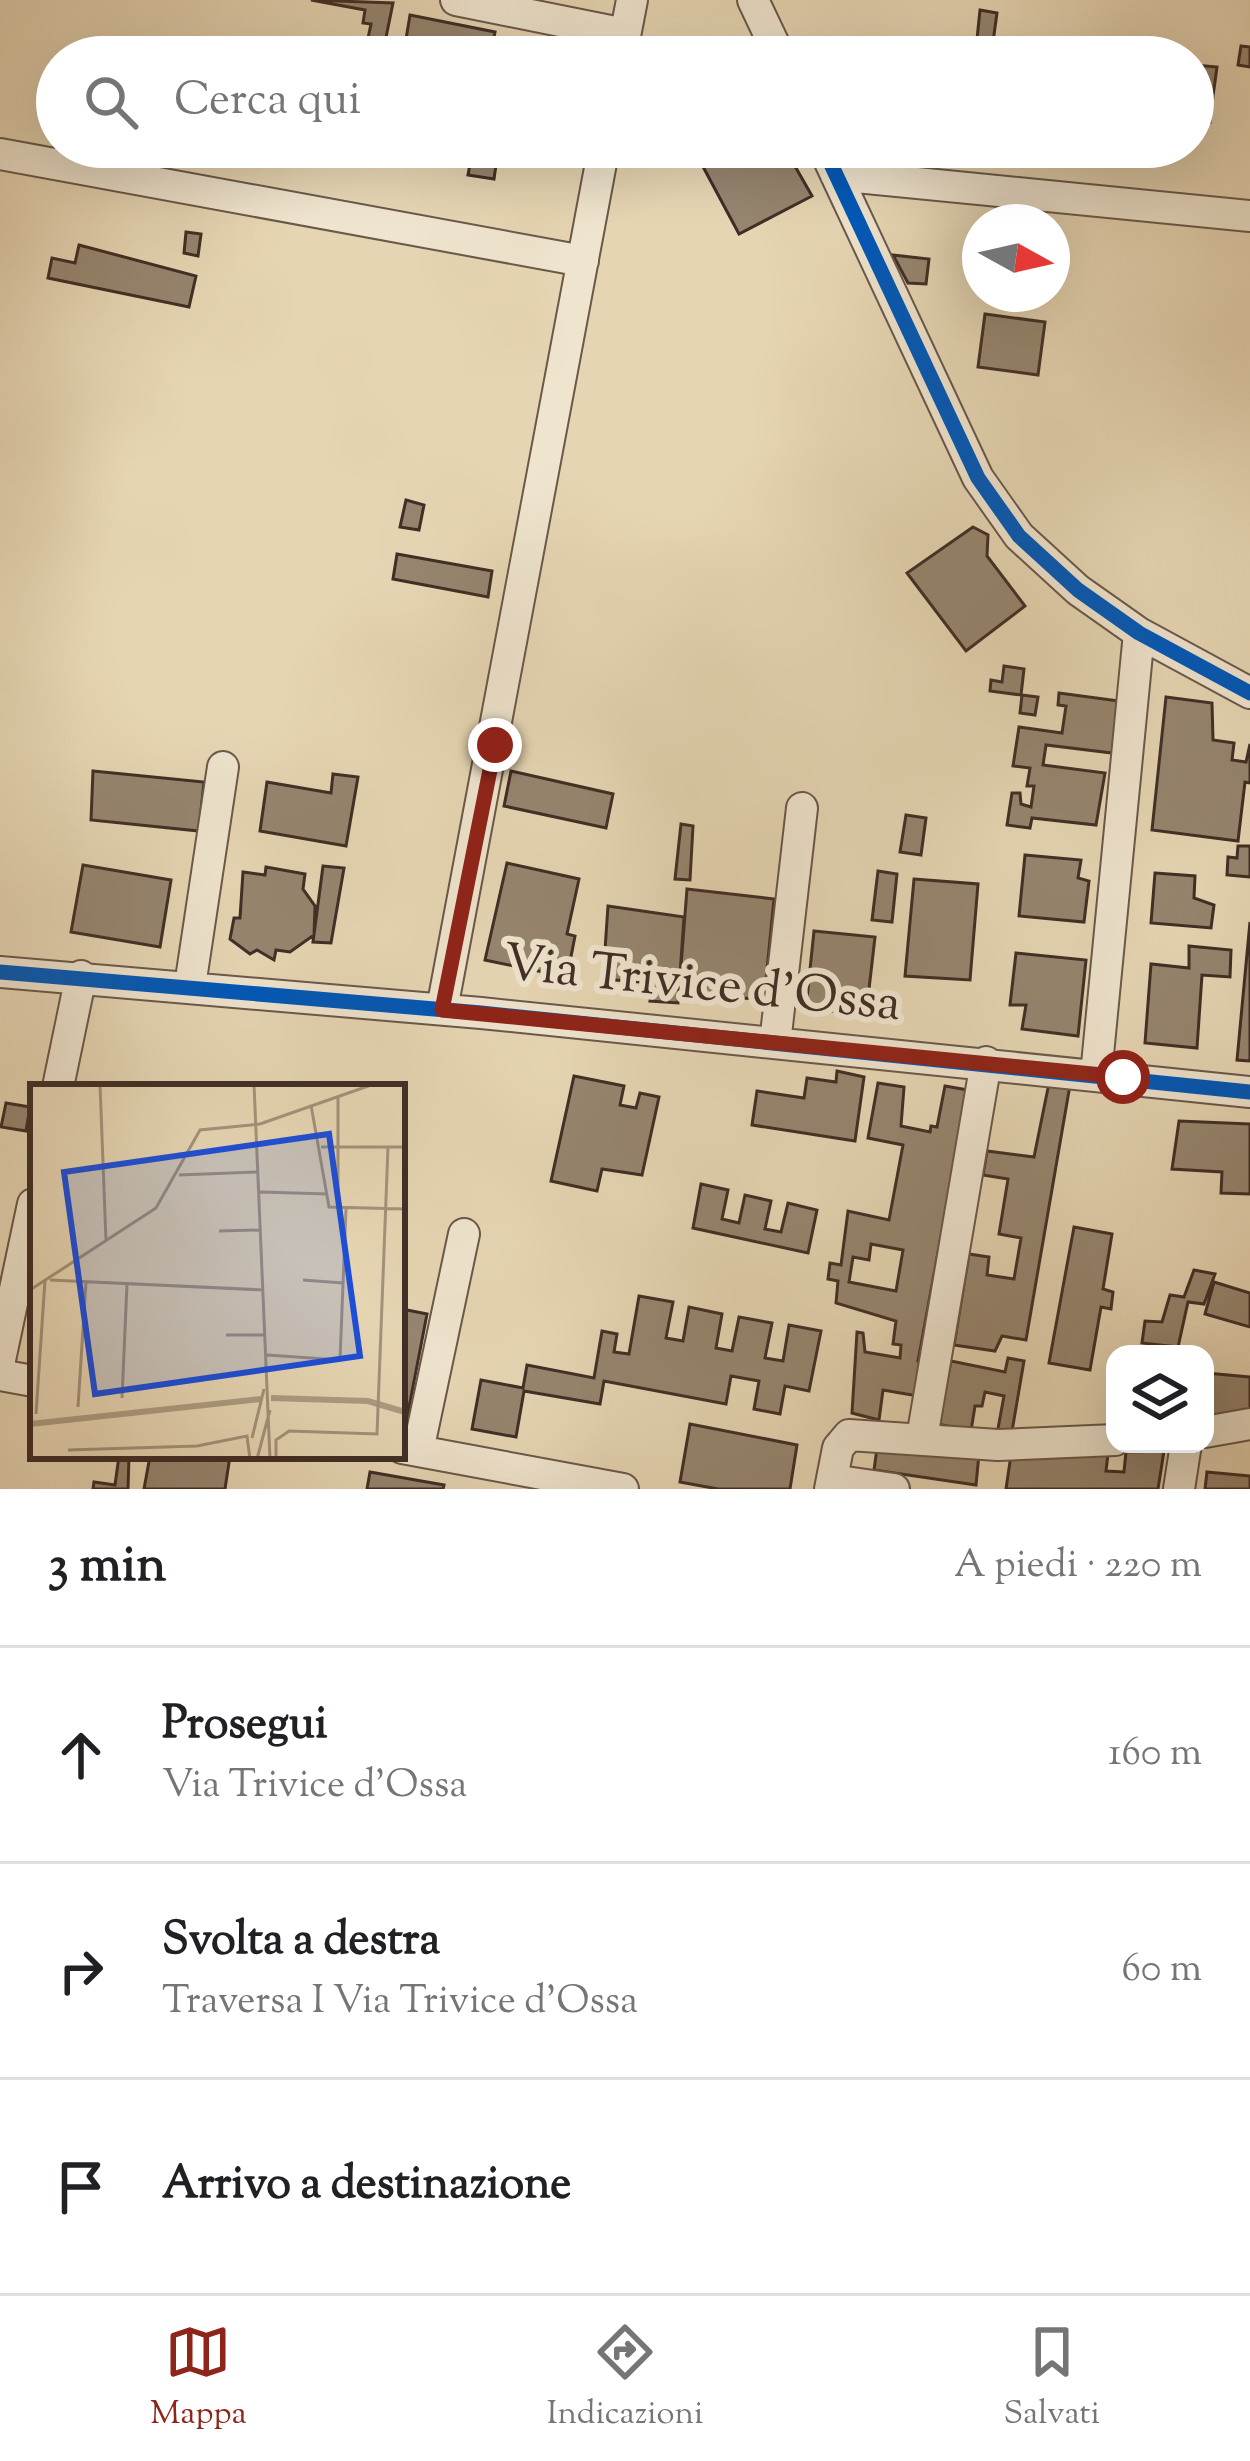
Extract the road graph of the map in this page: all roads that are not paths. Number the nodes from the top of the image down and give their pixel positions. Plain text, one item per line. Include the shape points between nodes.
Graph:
1 (456, 0) edge
2 (632, 0) edge
3 (753, 0) edge
4 (587, 36) edge
5 (625, 36) edge
6 (770, 36) edge
7 (0, 154) edge
8 (36, 161) edge
9 (76, 168) edge
10 (600, 168) edge
11 (832, 168) edge
12 (883, 168) edge
13 (1250, 216) edge
14 (583, 261) junction
15 (1139, 633) junction
16 (1250, 693) edge
17 (223, 767) dead end
18 (802, 808) dead end
19 (0, 972) edge
20 (81, 976) junction
21 (190, 986) junction
22 (442, 1010) junction
23 (775, 1043) junction
24 (986, 1062) junction
25 (1096, 1075) junction
26 (59, 1084) edge
27 (1250, 1092) edge
28 (30, 1218) edge
29 (464, 1234) dead end
30 (0, 1360) edge
31 (0, 1375) edge
32 (30, 1380) edge
33 (1250, 1424) edge
34 (1214, 1430) edge
35 (922, 1438) junction
36 (1106, 1440) edge
37 (410, 1450) edge
38 (1185, 1453) edge
39 (831, 1485) edge
40 (623, 1489) edge
41 (894, 1489) edge
42 (1179, 1489) edge

1 - 4 street
2 - 5 street
3 - 6 street
7 - 8 street
9 - 14 street
10 - 14 street
11 - 15 street via 978,478 1019,536
12 - 13 street
14 - 22 street
15 - 16 street
15 - 25 street
17 - 21 street
18 - 23 street
19 - 20 street, Via Trivice d'Ossa
20 - 21 street, Via Trivice d'Ossa
20 - 26 street
21 - 22 street, Via Trivice d'Ossa
22 - 23 street, Via Trivice d'Ossa
23 - 24 street, Via Trivice d'Ossa
24 - 25 street, Via Trivice d'Ossa
24 - 35 street
25 - 27 street, Via Trivice d'Ossa
28 - 30 street
29 - 37 street
31 - 32 street
33 - 34 street
35 - 36 street via 998,1445
35 - 39 street via 849,1436 838,1448
37 - 40 street
38 - 42 street
39 - 41 street

